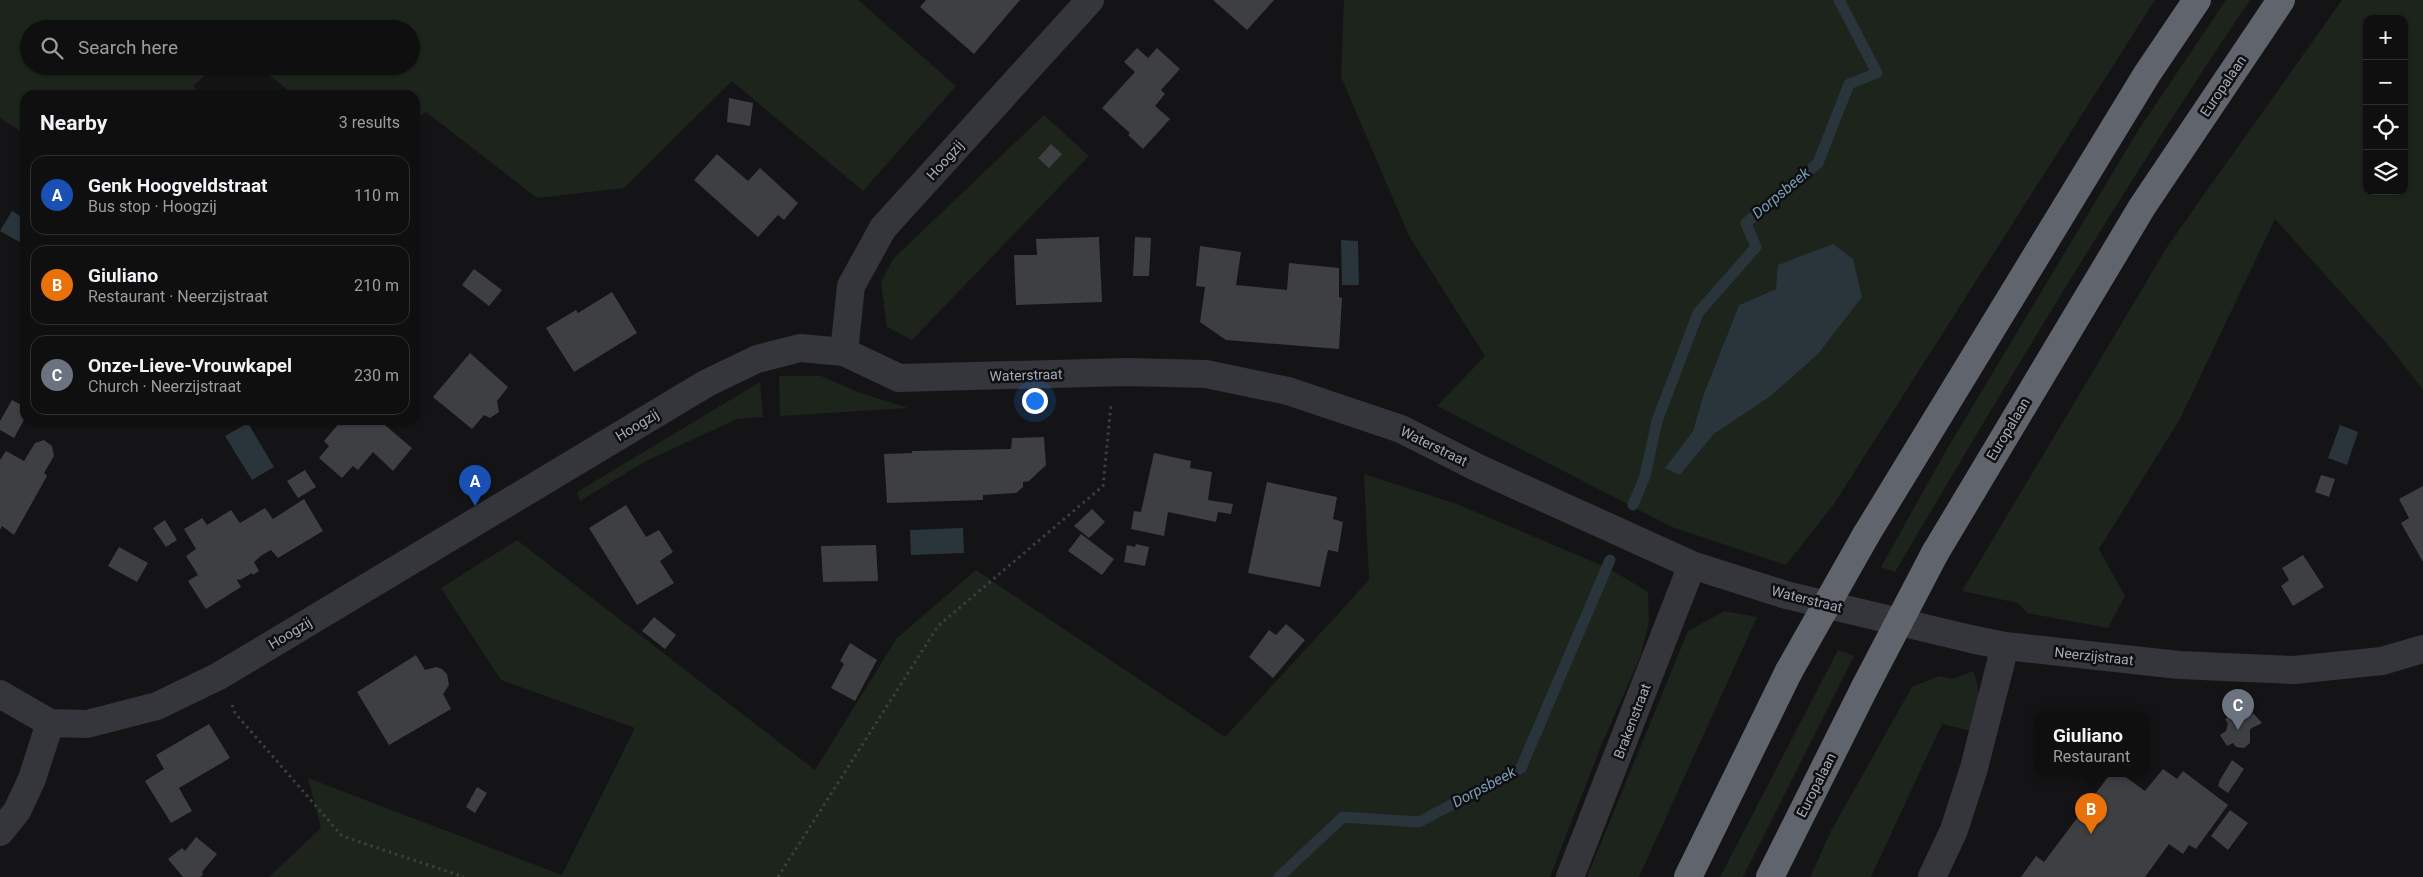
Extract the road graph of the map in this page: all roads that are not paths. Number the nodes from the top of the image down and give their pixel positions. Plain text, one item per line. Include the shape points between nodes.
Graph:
1 (1090, 0) edge
2 (2197, 0) edge
3 (2281, 0) edge
4 (844, 352) junction
5 (1692, 564) junction
6 (2004, 646) junction
7 (2423, 649) edge
8 (0, 694) edge
9 (50, 723) junction
10 (0, 832) edge
11 (1570, 877) edge
12 (1688, 877) edge
13 (1770, 877) edge
14 (1932, 877) edge

1 - 4 street, Hoogzij via 883,228 851,286
2 - 12 highway, bridge via 2147,74 1866,535 1789,671
3 - 13 highway, Europalaan, bridge via 2142,207 1935,553
4 - 5 street, Waterstraat via 898,378 1114,372 1206,374 1288,390 1401,429 1478,468
4 - 9 street, Hoogzij via 800,348 749,363 707,383 219,676 157,706 87,724
5 - 6 street, Waterstraat via 1786,595
5 - 11 street, Brakenstraat
6 - 7 street, Neerzijstraat via 2179,665 2294,670 2382,661
6 - 14 street via 1974,768 1954,830
8 - 9 street
9 - 10 street via 32,779 17,812

